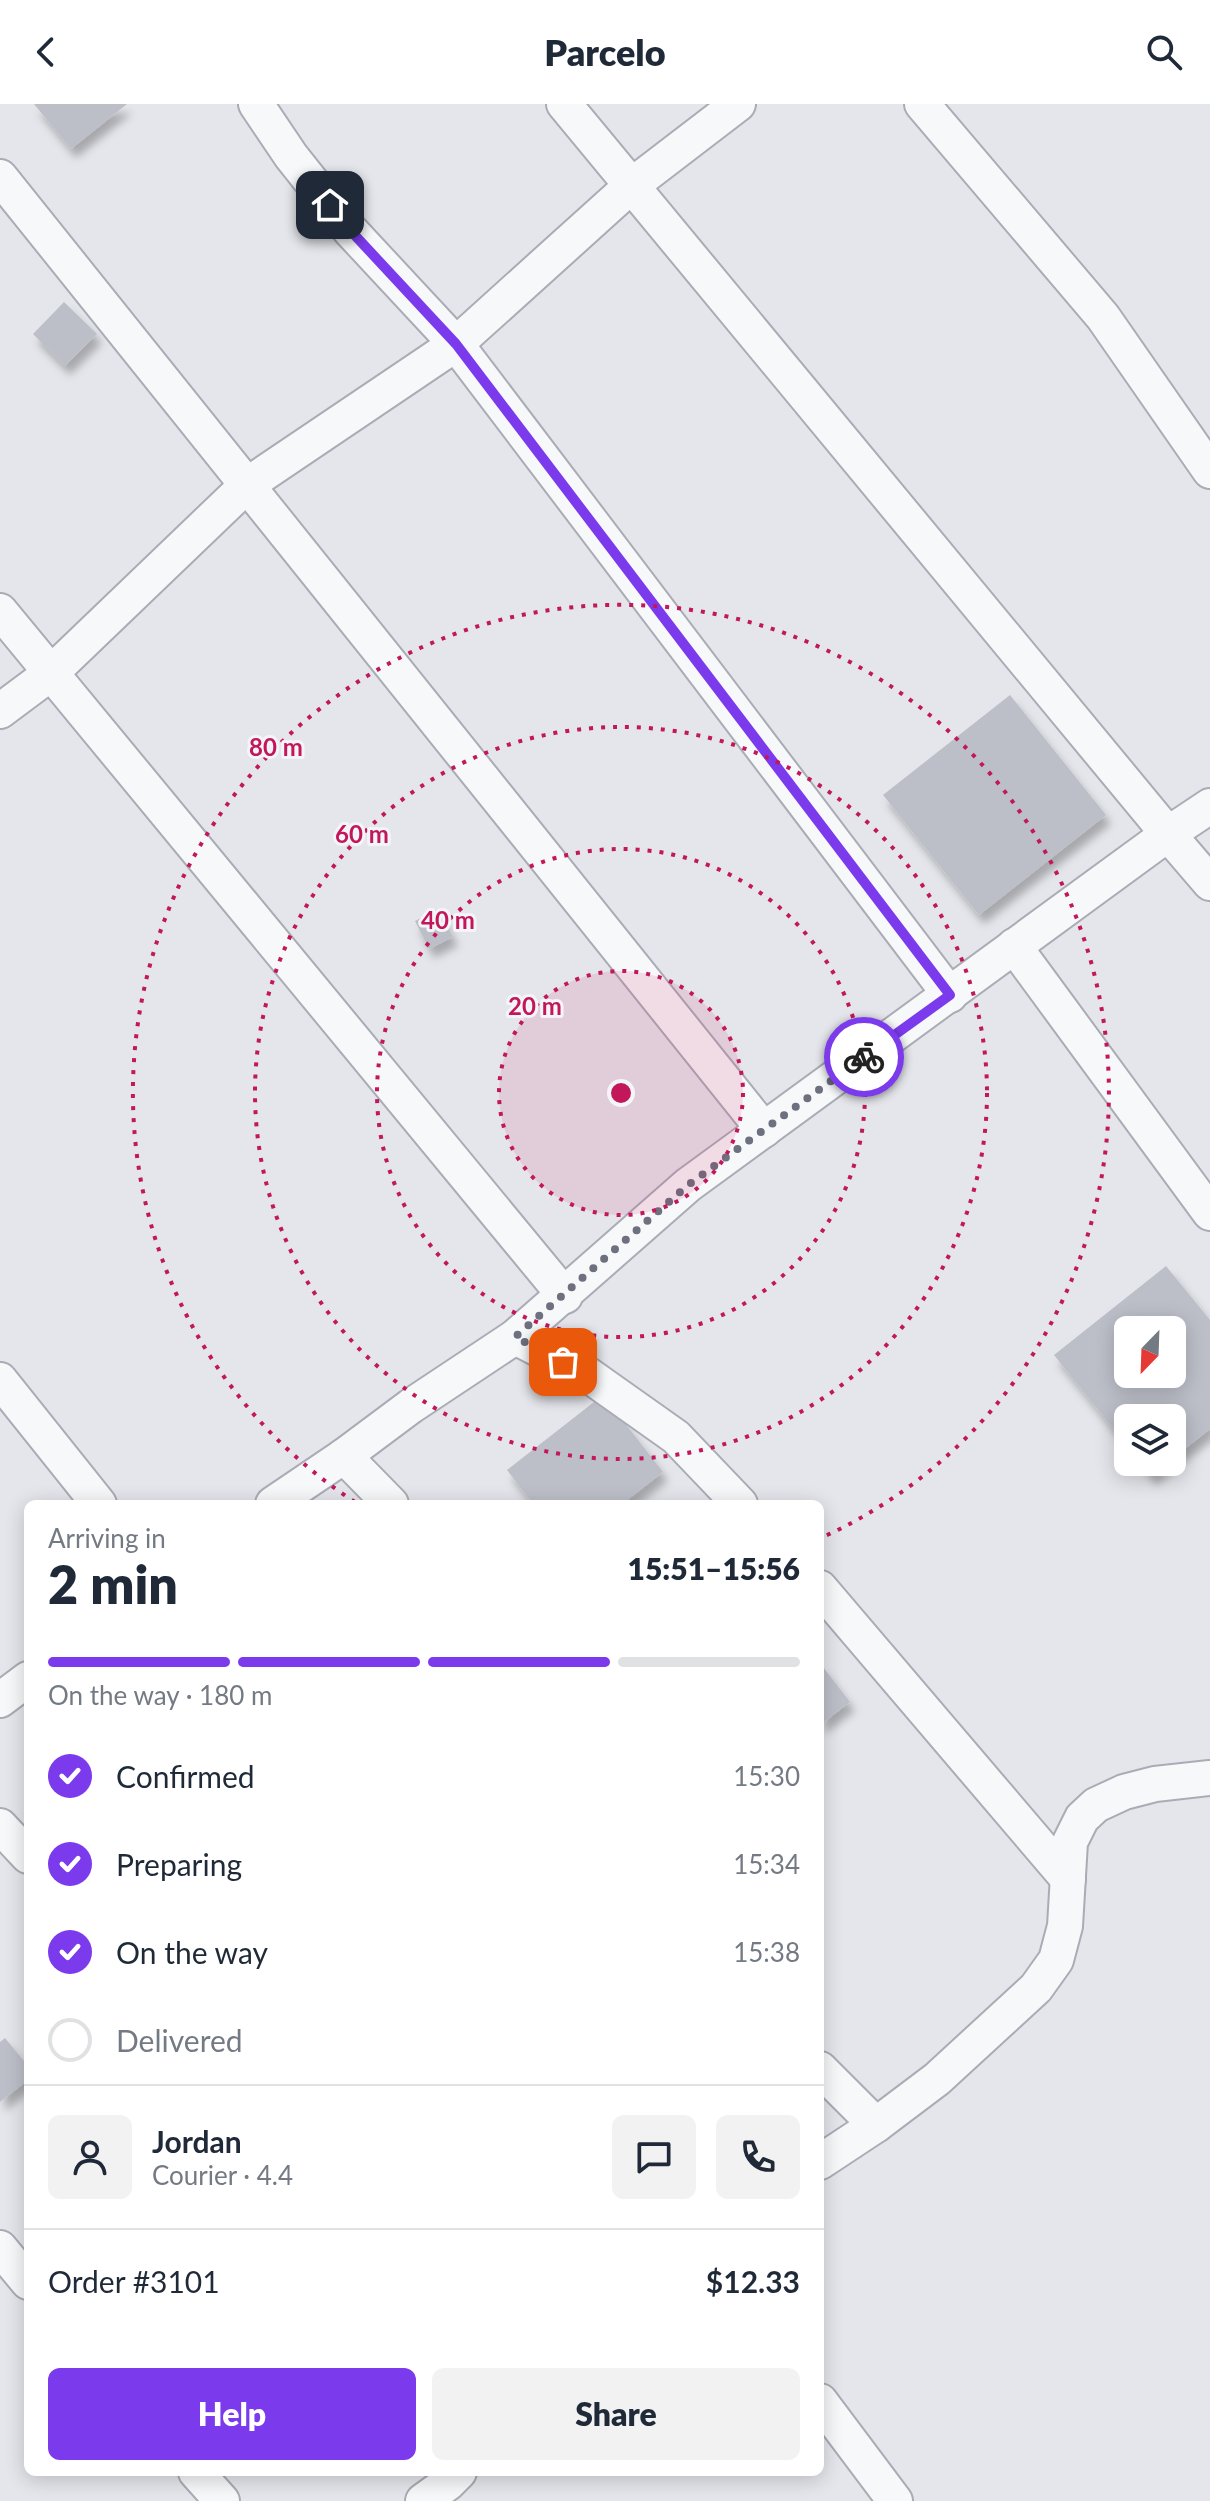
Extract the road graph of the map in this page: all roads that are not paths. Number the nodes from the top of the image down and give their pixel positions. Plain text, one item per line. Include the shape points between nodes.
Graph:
1 (256, 104) edge
2 (564, 104) edge
3 (738, 104) edge
4 (922, 104) edge
5 (0, 177) edge
6 (631, 186) junction
7 (456, 344) junction
8 (1210, 471) edge
9 (247, 485) junction
10 (0, 611) edge
11 (51, 673) junction
12 (0, 711) edge
13 (1210, 806) edge
14 (1168, 834) junction
15 (1210, 883) edge
16 (1014, 946) junction
17 (950, 995) junction
18 (764, 1130) junction
19 (1210, 1213) edge
20 (565, 1296) junction
21 (515, 1337) junction
22 (0, 1380) edge
23 (344, 1456) junction
24 (96, 1500) edge
25 (279, 1500) edge
26 (387, 1500) edge
27 (736, 1500) edge
28 (824, 1593) edge
29 (24, 1682) edge
30 (0, 1700) edge
31 (1210, 1778) edge
32 (0, 1826) edge
33 (24, 1852) edge
34 (1068, 1879) junction
35 (824, 2073) edge
36 (876, 2125) junction
37 (824, 2159) edge
38 (0, 2248) edge
39 (24, 2277) edge
40 (824, 2406) edge
41 (200, 2476) edge
42 (222, 2501) edge
43 (895, 2501) edge

1 - 7 street via 349,229
2 - 6 street
3 - 6 street
4 - 8 street via 1103,317
5 - 9 street
6 - 7 street
6 - 14 street
7 - 9 street
7 - 17 street
9 - 11 street
9 - 18 street
10 - 11 street
11 - 12 street
11 - 20 street
13 - 14 street
14 - 15 street
14 - 16 street
16 - 17 street
16 - 19 street
17 - 18 street
18 - 20 street via 688,1185
20 - 21 street
21 - 23 street
21 - 27 street via 587,1374 676,1437
22 - 24 street
23 - 25 street
23 - 26 street
28 - 34 street
29 - 30 street
31 - 34 street via 1155,1784 1096,1805 1070,1842
32 - 33 street
34 - 36 street via 1056,1960 1036,1988 937,2079
35 - 36 street
36 - 37 street
38 - 39 street
40 - 43 street
41 - 42 street

